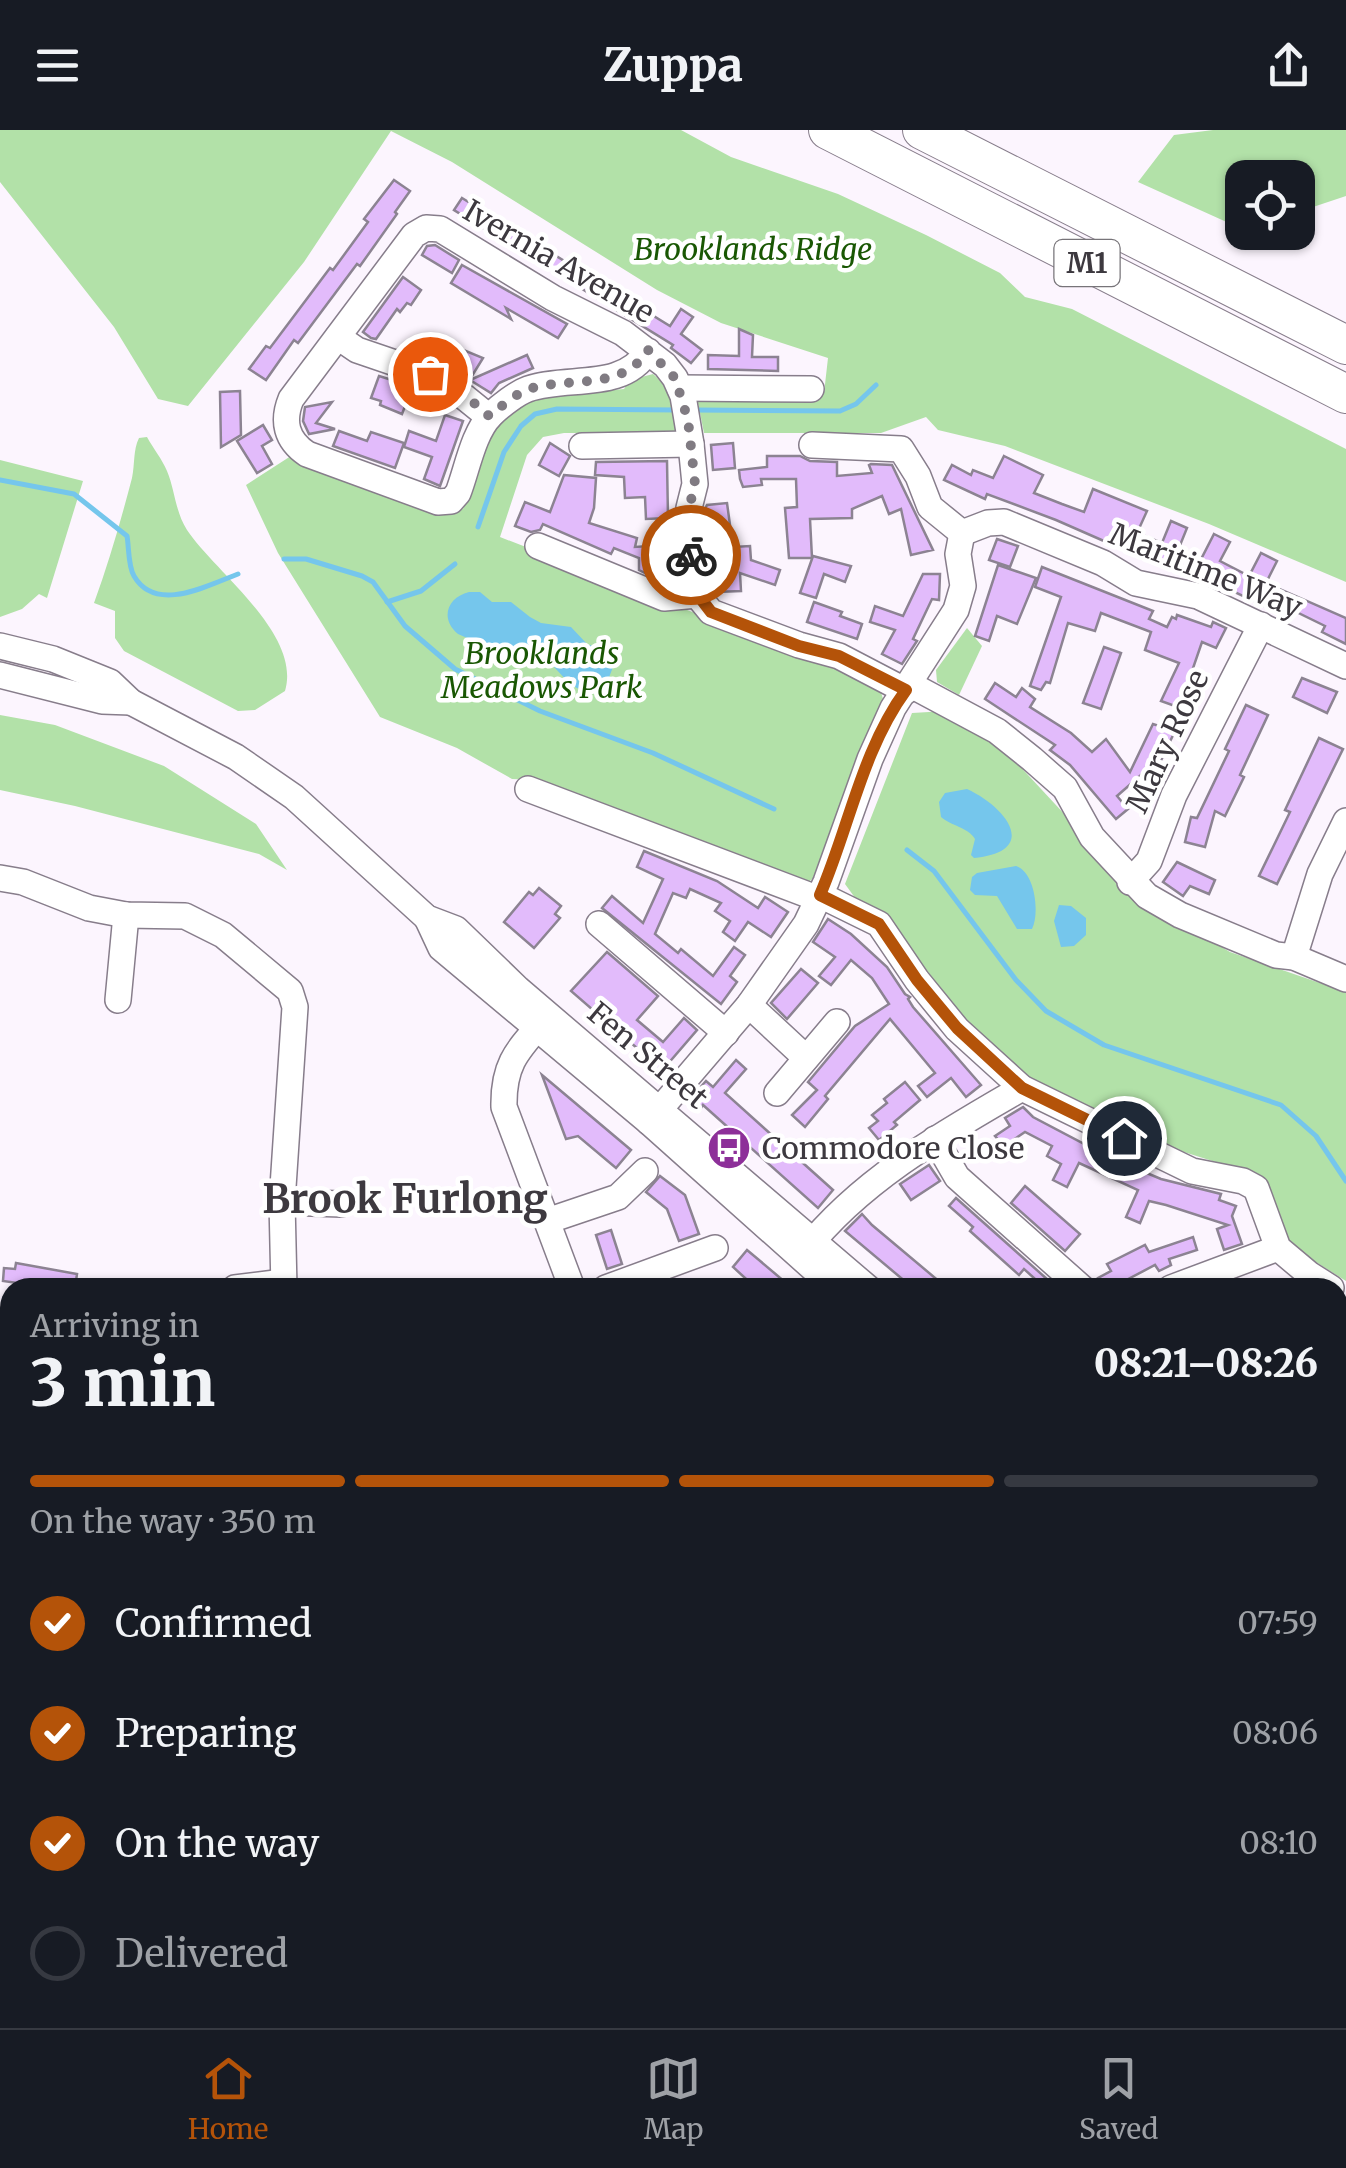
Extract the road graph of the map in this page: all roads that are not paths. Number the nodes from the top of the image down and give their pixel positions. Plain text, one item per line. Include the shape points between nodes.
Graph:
1 (828, 130) edge
2 (922, 130) edge
3 (338, 337) junction
4 (1346, 345) edge
5 (648, 350) junction
6 (799, 383) dead end
7 (1346, 394) edge
8 (686, 412) junction
9 (489, 416) junction
10 (812, 445) dead end
11 (582, 446) dead end
12 (962, 533) junction
13 (538, 546) dead end
14 (698, 595) junction
15 (1260, 624) junction
16 (0, 646) edge
17 (1346, 666) edge
18 (0, 675) edge
19 (908, 688) junction
20 (131, 702) junction
21 (528, 789) dead end
22 (1345, 825) edge
23 (0, 878) edge
24 (1130, 882) junction
25 (819, 897) junction
26 (126, 915) junction
27 (600, 924) dead end
28 (1294, 957) junction
29 (1346, 979) edge
30 (118, 1000) dead end
31 (749, 1005) junction
32 (543, 1022) junction
33 (837, 1022) dead end
34 (726, 1033) junction
35 (806, 1058) junction
36 (1022, 1088) junction
37 (777, 1093) dead end
38 (654, 1114) junction
39 (934, 1139) junction
40 (645, 1171) dead end
41 (282, 1202) junction
42 (341, 1204) dead end
43 (547, 1221) junction
44 (715, 1248) dead end
45 (807, 1248) junction
46 (1278, 1248) junction
47 (283, 1278) edge
48 (568, 1278) edge
49 (633, 1278) edge
50 (828, 1278) edge
51 (853, 1278) edge
52 (1071, 1278) edge
53 (1198, 1278) edge
54 (1316, 1278) edge

1 - 7 highway, M1
2 - 4 highway, M1
3 - 5 street, Ivernia Avenue via 418,230 433,228
3 - 9 street via 357,350 442,378
3 - 9 street, Ivernia Avenue via 288,406 288,432 307,454 450,501
5 - 8 street via 665,365
5 - 9 street, Ivernia Avenue via 623,374 524,390
6 - 8 street
8 - 11 street
8 - 14 street via 704,483 689,508
10 - 12 street via 901,449 930,507
12 - 15 street, Maritime Way via 1004,522 1136,583 1198,596
12 - 19 street via 956,610
13 - 14 street via 664,598
14 - 19 street via 711,612 839,656
15 - 17 street, Maritime Way
15 - 24 street, Mary Rose via 1174,795 1150,861
16 - 20 street, Fen Street via 110,682
18 - 20 street, Fen Street
19 - 24 street via 997,731 1032,759 1064,788 1092,837
19 - 25 street via 870,758
20 - 32 street, Fen Street via 236,757 294,797 427,918 441,948
21 - 25 street via 589,823
22 - 28 street via 1320,874
23 - 26 street
24 - 28 street via 1180,915
25 - 31 street
25 - 36 street via 879,924 957,1028
26 - 30 street
26 - 41 street via 185,916 222,935 290,990 295,1007
27 - 34 street
28 - 29 street
31 - 34 street
31 - 35 street
32 - 38 street, Fen Street
32 - 43 street via 509,1062 504,1107
33 - 35 street
34 - 38 street
35 - 37 street
36 - 39 street
36 - 46 street via 1192,1171 1256,1188
38 - 45 street, Fen Street
39 - 45 street
39 - 52 street via 956,1177
40 - 43 street via 618,1197
41 - 42 street
41 - 47 street
43 - 48 street
44 - 49 street
45 - 50 street, Fen Street
45 - 51 street, Fen Street
46 - 53 street
46 - 54 street

